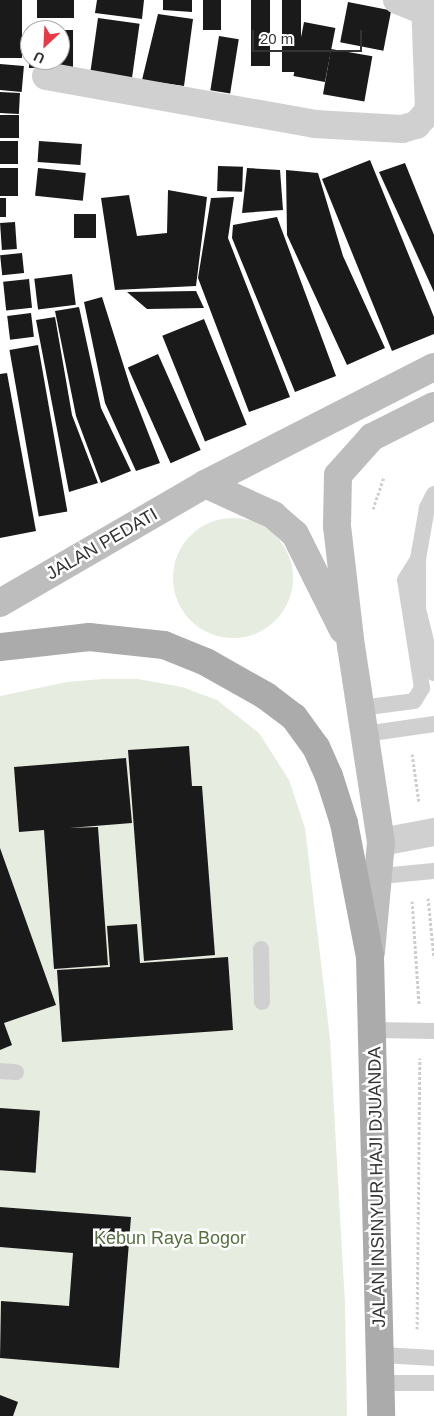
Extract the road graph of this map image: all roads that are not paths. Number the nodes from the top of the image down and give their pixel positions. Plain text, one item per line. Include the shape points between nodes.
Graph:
1 (397, 0) edge
2 (428, 8) edge
3 (46, 76) dead end
4 (434, 367) edge
5 (434, 406) edge
6 (205, 484) junction
7 (434, 494) edge
8 (418, 559) junction
9 (0, 603) edge
10 (0, 647) edge
11 (351, 647) junction
12 (434, 673) edge
13 (363, 721) junction
14 (434, 724) edge
15 (434, 832) edge
16 (382, 842) junction
17 (434, 871) edge
18 (381, 876) junction
19 (261, 949) dead end
20 (370, 957) junction
21 (262, 1002) dead end
22 (374, 1030) junction
23 (427, 1031) edge
24 (382, 1355) junction
25 (434, 1358) edge
26 (381, 1383) junction
27 (434, 1383) edge
28 (381, 1416) edge

1 - 2 street
2 - 3 street via 429,111 416,125 402,129 315,124
4 - 6 main road, JALAN PEDATI
5 - 11 main road via 372,437 338,474 337,526
6 - 9 main road, JALAN PEDATI
6 - 11 main road via 273,515 295,534
7 - 8 lane
8 - 12 lane via 418,609
8 - 13 lane via 405,580 422,688 414,701
10 - 20 main road, JALAN INSINYUR HAJI DJUANDA via 88,637 164,645 236,678 294,717 316,747 329,776 344,824
11 - 13 main road, JALAN INSINYUR HAJI DJUANDA
13 - 14 lane
13 - 16 main road, JALAN INSINYUR HAJI DJUANDA
15 - 16 street
16 - 18 main road, JALAN INSINYUR HAJI DJUANDA
17 - 18 lane
18 - 20 main road, JALAN INSINYUR HAJI DJUANDA
19 - 21 lane
20 - 22 main road, JALAN INSINYUR HAJI DJUANDA
22 - 23 lane
22 - 24 main road, JALAN INSINYUR HAJI DJUANDA
24 - 25 lane
24 - 26 main road, JALAN INSINYUR HAJI DJUANDA
26 - 27 lane
26 - 28 main road, JALAN INSINYUR HAJI DJUANDA

